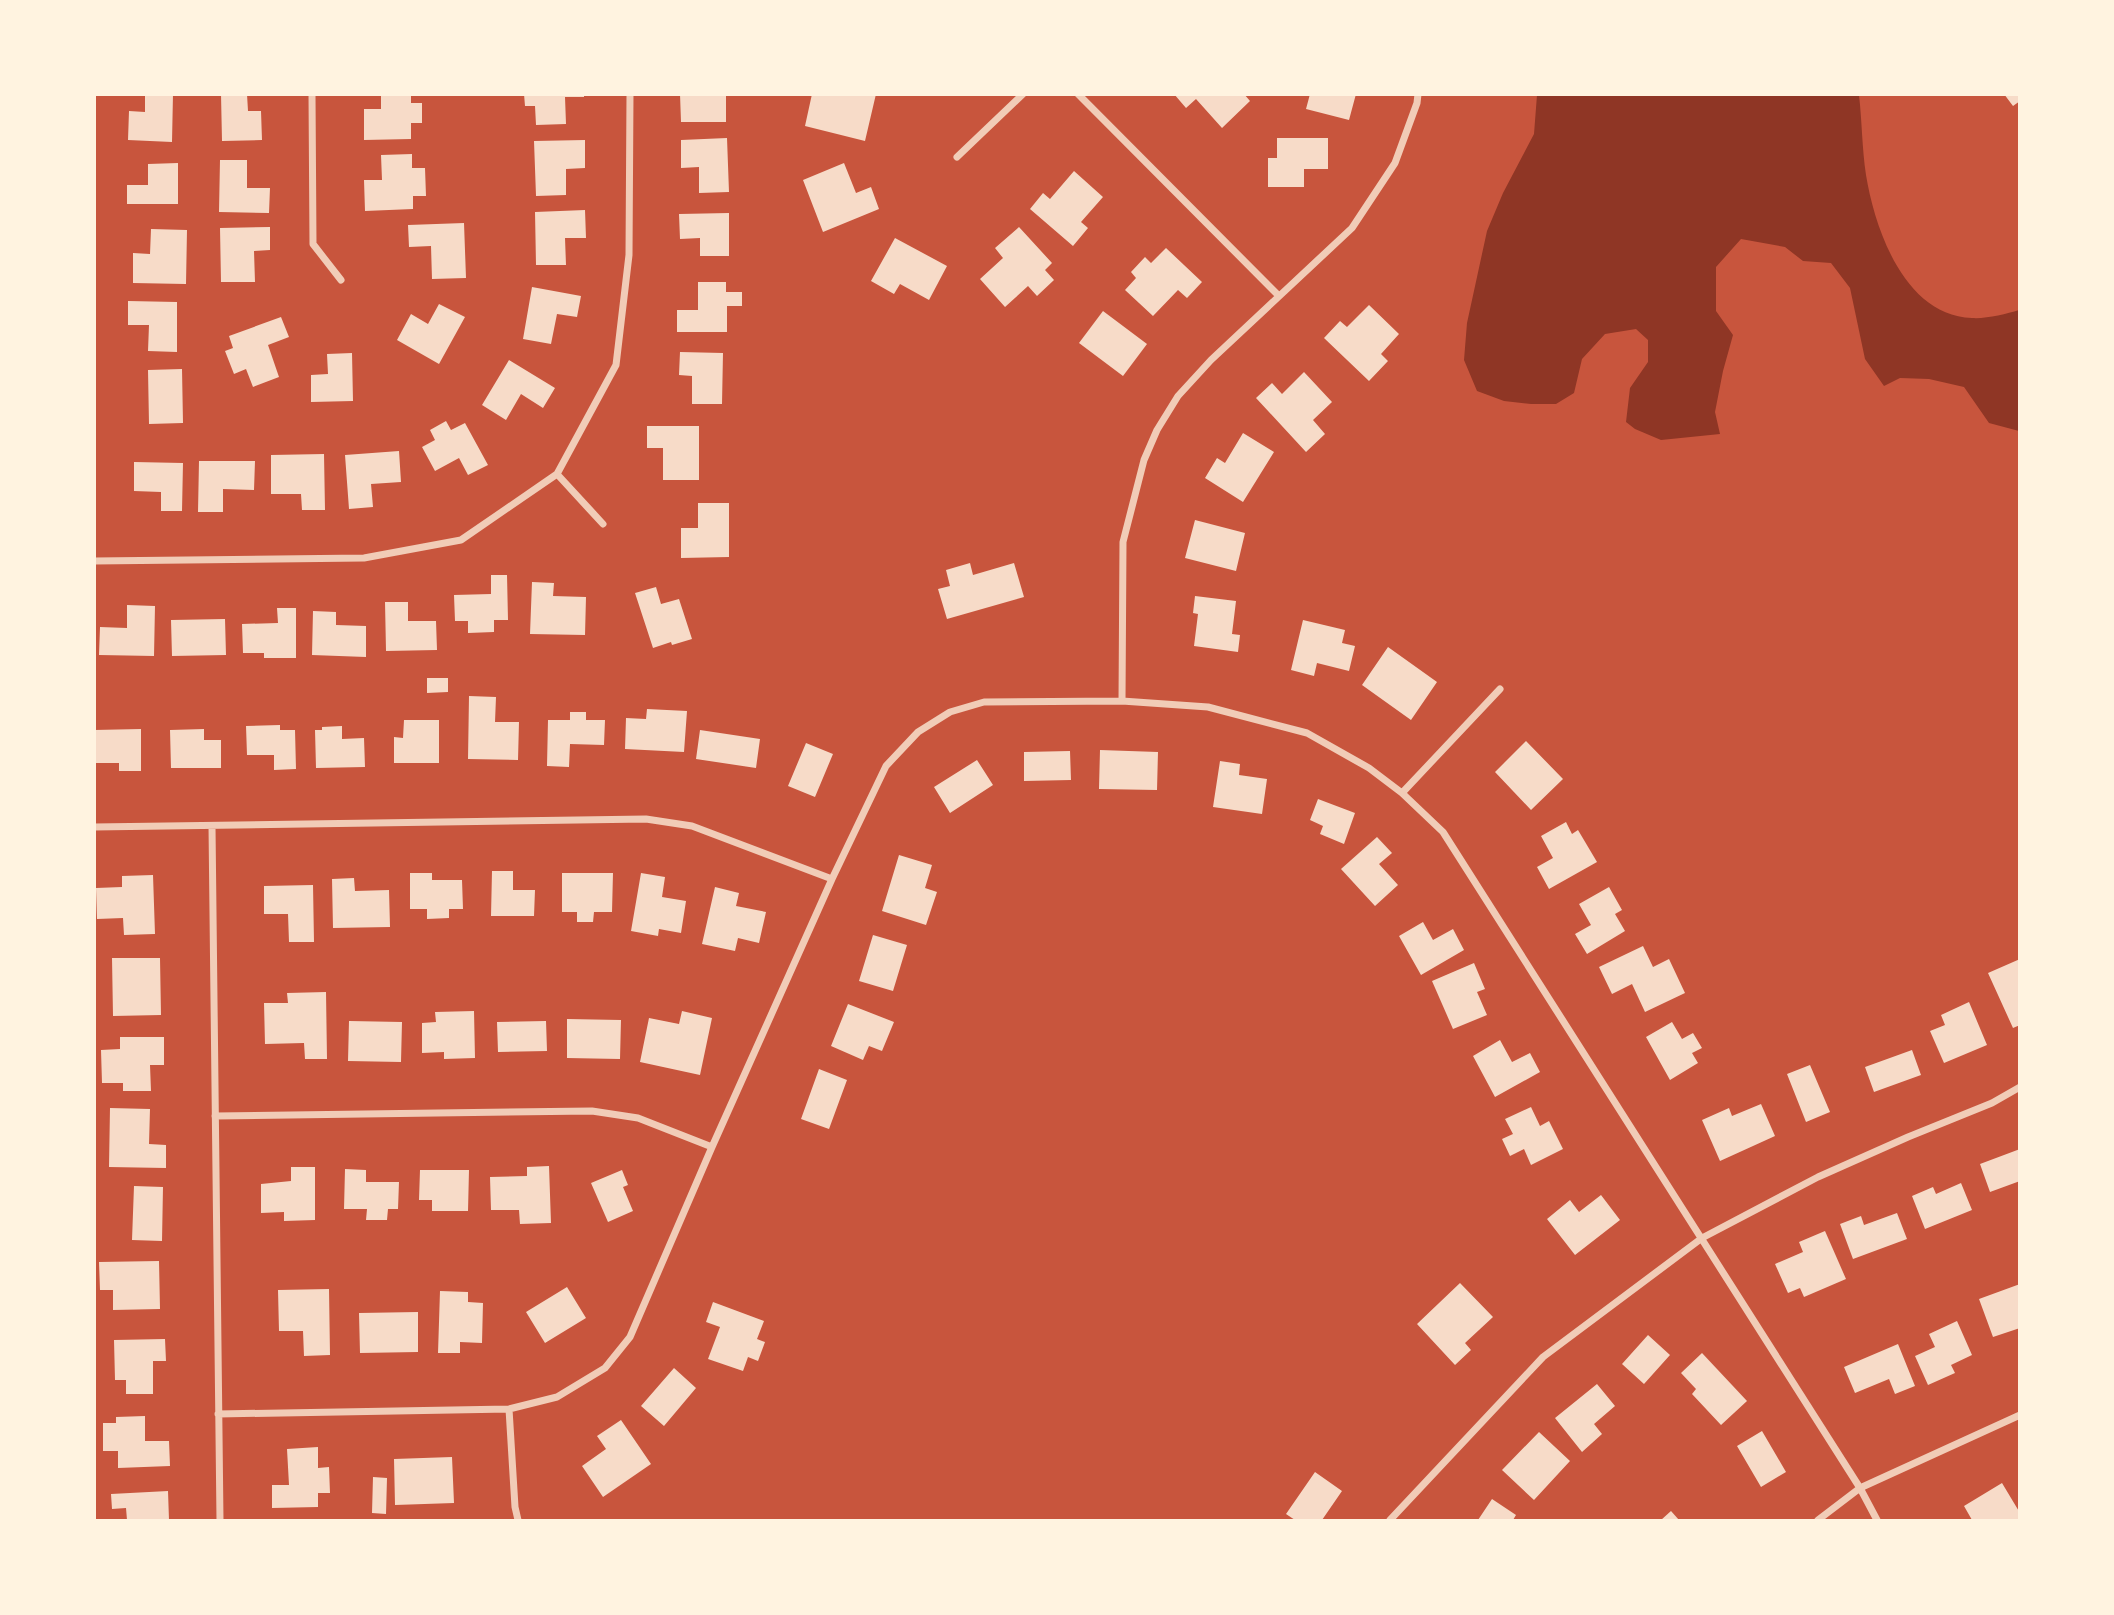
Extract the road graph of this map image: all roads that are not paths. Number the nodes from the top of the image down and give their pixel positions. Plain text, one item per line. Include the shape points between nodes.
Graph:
1 (312, 94) edge
2 (630, 94) edge
3 (1023, 94) edge
4 (1078, 94) edge
5 (1418, 94) edge
6 (957, 157) dead end
7 (341, 280) dead end
8 (1279, 296) junction
9 (557, 474) junction
10 (603, 524) dead end
11 (94, 561) edge
12 (1500, 689) dead end
13 (1122, 701) junction
14 (1402, 793) junction
15 (212, 826) junction
16 (94, 827) edge
17 (832, 879) junction
18 (2020, 1087) edge
19 (215, 1116) junction
20 (712, 1147) junction
21 (1702, 1238) junction
22 (509, 1409) junction
23 (218, 1414) junction
24 (2020, 1415) edge
25 (1860, 1488) junction
26 (220, 1521) edge
27 (518, 1521) edge
28 (1390, 1521) edge
29 (1818, 1521) edge
30 (1877, 1521) edge

1 - 7 street via 313,244
2 - 9 street via 629,255 616,365
3 - 6 street
4 - 8 street
5 - 8 street via 1395,163 1352,228
8 - 13 street via 1178,396 1144,460 1123,542
9 - 10 street
9 - 11 street via 461,540 364,558
12 - 14 street
13 - 14 street via 1208,707 1307,733
13 - 17 street via 984,702 950,712 918,732 886,766
14 - 21 street via 1443,832
15 - 16 street
15 - 17 street via 646,819 692,826
15 - 19 street
17 - 20 street
18 - 21 street via 1818,1177
19 - 20 street via 592,1111 638,1118
19 - 23 street
20 - 22 street via 630,1338 605,1368 557,1397
21 - 25 street
21 - 28 street via 1544,1357
22 - 23 street
22 - 27 street
23 - 26 street
24 - 25 street
25 - 29 street
25 - 30 street

